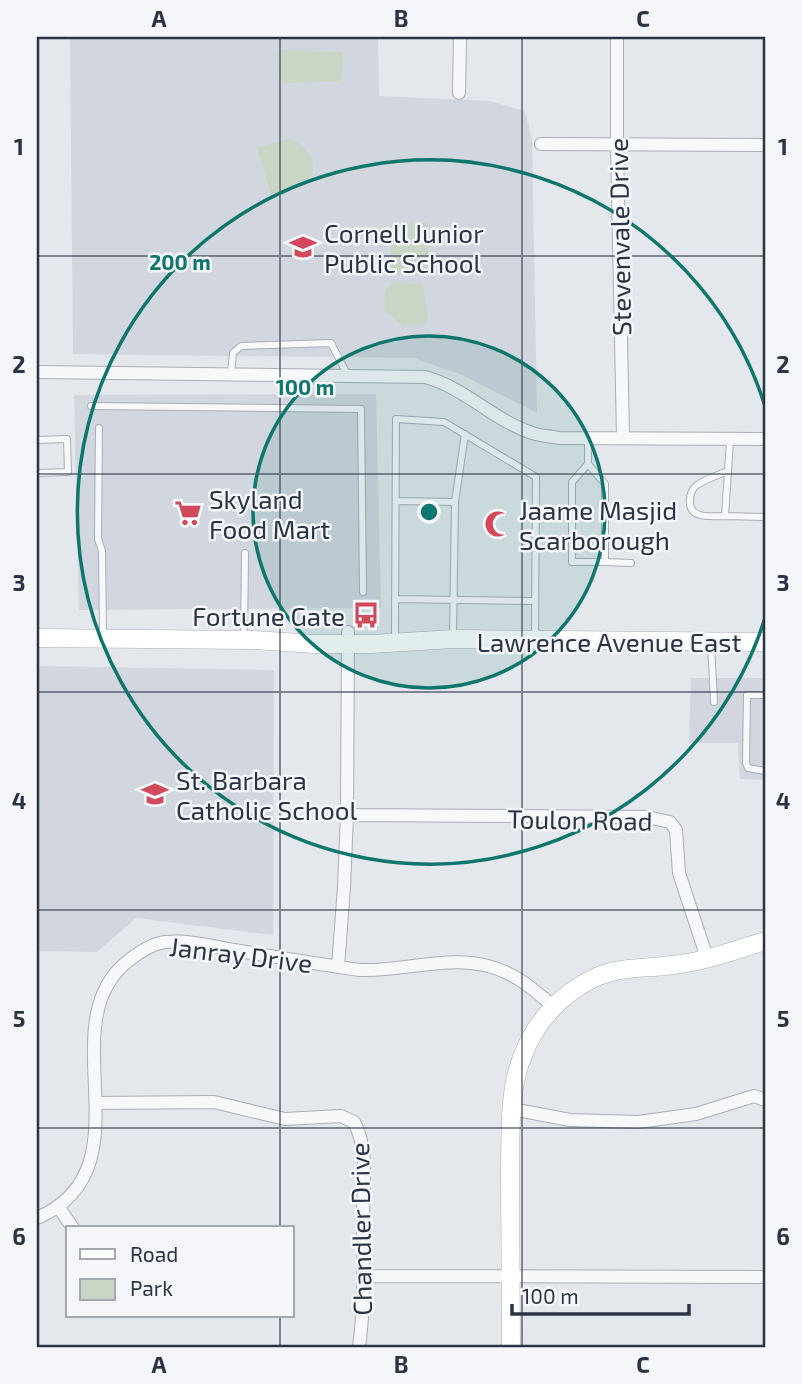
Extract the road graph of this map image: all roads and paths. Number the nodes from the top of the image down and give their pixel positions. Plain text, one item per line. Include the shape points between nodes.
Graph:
1 (460, 37) edge
2 (617, 37) edge
3 (459, 93) dead end
4 (541, 144) dead end
5 (617, 145) junction
6 (765, 145) edge
7 (37, 372) edge
8 (231, 373) junction
9 (346, 374) junction
10 (91, 406) dead end
11 (99, 428) dead end
12 (465, 434) junction
13 (623, 436) junction
14 (588, 437) junction
15 (730, 438) junction
16 (765, 439) edge
17 (37, 440) edge
18 (588, 464) junction
19 (728, 471) junction
20 (37, 473) edge
21 (396, 501) junction
22 (455, 502) junction
23 (725, 516) junction
24 (765, 517) edge
25 (244, 553) dead end
26 (605, 562) junction
27 (631, 562) dead end
28 (363, 592) dead end
29 (395, 599) junction
30 (454, 600) junction
31 (534, 601) junction
32 (395, 635) junction
33 (37, 638) edge
34 (103, 638) junction
35 (348, 638) junction
36 (453, 639) junction
37 (248, 640) junction
38 (535, 640) junction
39 (711, 642) junction
40 (765, 642) edge
41 (765, 695) edge
42 (714, 702) dead end
43 (765, 771) edge
44 (347, 815) junction
45 (765, 941) edge
46 (706, 958) junction
47 (338, 967) junction
48 (553, 1006) junction
49 (765, 1100) edge
50 (96, 1103) junction
51 (512, 1109) junction
52 (58, 1208) junction
53 (37, 1218) edge
54 (72, 1226) edge
55 (363, 1276) junction
56 (510, 1277) junction
57 (765, 1277) edge
58 (359, 1347) edge
59 (511, 1347) edge

1 - 3 street
2 - 5 street, Stevenvale Drive
4 - 5 street
5 - 6 street
5 - 13 street, Stevenvale Drive
7 - 8 street
8 - 9 street
8 - 9 lane via 233,353 241,346 331,343
9 - 14 street via 425,377 534,434
10 - 28 lane via 361,409
11 - 34 lane via 97,539 102,551
12 - 21 lane via 444,422 396,419
12 - 22 lane
12 - 31 lane via 536,477
13 - 14 street
13 - 15 street
14 - 18 lane
15 - 16 street
15 - 19 lane
17 - 20 lane via 67,439 68,472
18 - 26 lane via 605,484
18 - 26 lane via 572,482 572,562
19 - 23 lane
19 - 23 lane via 696,485 690,498 690,506 700,516
21 - 22 lane
21 - 29 lane
22 - 30 lane
23 - 24 lane
25 - 37 lane
26 - 27 lane
29 - 30 lane
29 - 32 lane
30 - 31 lane
30 - 36 lane
31 - 38 lane
32 - 35 main road, Lawrence Avenue East
32 - 36 main road, Lawrence Avenue East
33 - 34 main road, Lawrence Avenue East
34 - 37 main road, Lawrence Avenue East
35 - 36 main road, Lawrence Avenue East
35 - 37 main road, Lawrence Avenue East
35 - 44 street
36 - 38 main road, Lawrence Avenue East
38 - 39 main road, Lawrence Avenue East
39 - 40 main road, Lawrence Avenue East
39 - 42 lane
41 - 43 lane via 747,695 746,763 755,771
44 - 46 street, Toulon Road via 647,817 670,822 676,830 679,873
44 - 47 street
45 - 46 main road
46 - 48 main road via 607,973
47 - 48 street, Janray Drive via 374,971 440,963 484,964 513,976
47 - 50 street, Janray Drive via 198,944 167,942 144,950 109,982 100,1005 95,1021
48 - 51 main road via 523,1055
49 - 51 street via 754,1096 696,1114 638,1122 570,1120
50 - 52 street, Janray Drive via 90,1164
50 - 55 street, Chandler Drive via 214,1102 285,1119 341,1116 354,1122 362,1149
51 - 56 main road
52 - 53 street, Janray Drive
52 - 54 street
55 - 56 street
55 - 58 street, Chandler Drive
56 - 57 street
56 - 59 main road

